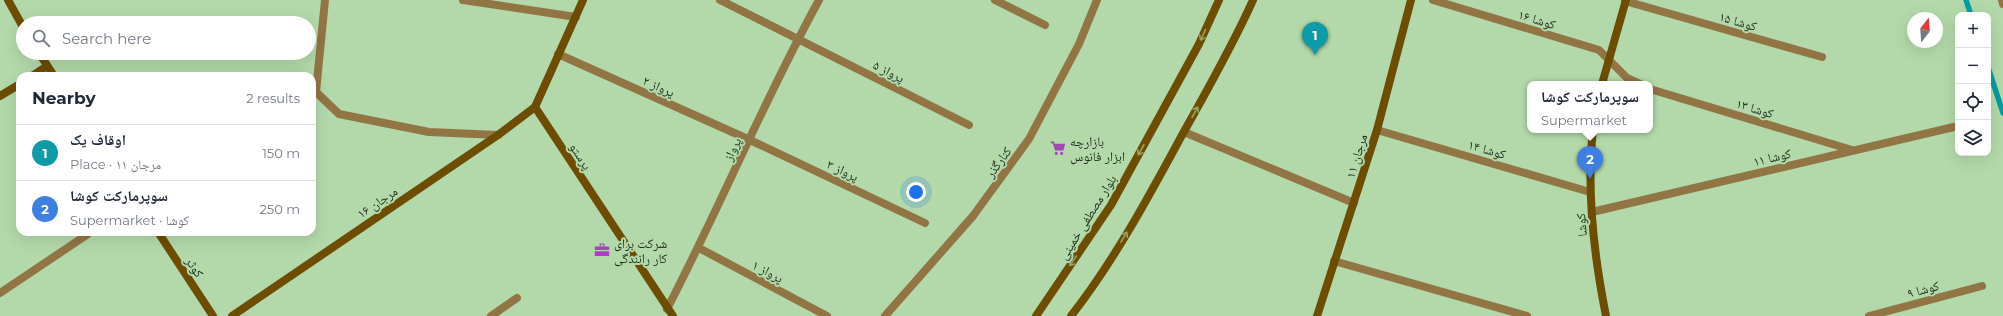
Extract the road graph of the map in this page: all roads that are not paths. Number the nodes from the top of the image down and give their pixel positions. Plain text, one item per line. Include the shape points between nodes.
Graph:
1 (8, 0) edge
2 (325, 0) edge
3 (463, 0) edge
4 (583, 0) edge
5 (720, 0) edge
6 (819, 0) edge
7 (995, 0) edge
8 (1096, 0) edge
9 (1219, 0) edge
10 (1253, 0) edge
11 (1411, 0) edge
12 (1433, 0) edge
13 (1626, 0) edge
14 (2002, 0) edge
15 (2003, 4) edge
16 (17, 16) edge
17 (576, 16) junction
18 (1045, 25) dead end
19 (798, 39) junction
20 (558, 54) junction
21 (1822, 57) dead end
22 (1609, 58) junction
23 (43, 60) edge
24 (47, 66) junction
25 (38, 72) edge
26 (51, 72) edge
27 (316, 76) edge
28 (1603, 81) edge
29 (1634, 81) edge
30 (16, 86) edge
31 (1653, 89) edge
32 (316, 95) edge
33 (0, 96) edge
34 (535, 107) junction
35 (969, 125) dead end
36 (1955, 127) edge
37 (1377, 130) junction
38 (1184, 132) junction
39 (1593, 133) edge
40 (498, 135) junction
41 (750, 140) junction
42 (1853, 150) junction
43 (1590, 192) junction
44 (1354, 203) junction
45 (1592, 212) junction
46 (925, 222) dead end
47 (85, 236) edge
48 (161, 236) edge
49 (699, 248) junction
50 (1334, 261) junction
51 (1982, 286) dead end
52 (0, 293) edge
53 (517, 298) dead end
54 (667, 309) junction
55 (212, 316) edge
56 (232, 316) edge
57 (491, 316) edge
58 (673, 316) edge
59 (827, 316) edge
60 (885, 316) edge
61 (1036, 316) edge
62 (1071, 316) edge
63 (1317, 316) edge
64 (1527, 316) edge
65 (1604, 316) edge
66 (1869, 316) edge

1 - 16 street
2 - 27 street
3 - 17 street
4 - 17 street
5 - 19 street, پرواز ۵
6 - 19 street, پرواز
7 - 18 street
8 - 60 street, کنارگذر via 1079,44 1029,139 973,216
9 -> 61 street, بلوار مصطفی خمینی via 1199,44 1111,205
38 -> 10 street via 1235,40
11 - 37 street, مرجان ۱۱
12 - 22 street, کوشا ۱۶ via 1599,50
13 - 21 street, کوشا ۱۵
13 - 22 street
14 - 15 street
17 - 20 street
19 - 35 street, پرواز ۵
19 - 41 street, پرواز
20 - 34 street
20 - 41 street, پرواز ۲
22 - 28 street
22 - 29 street via 1627,78
23 - 24 street
24 - 25 street
24 - 26 street
30 - 33 street
31 - 42 street, کوشا ۱۳
32 - 40 street via 339,114 429,132
34 - 40 street, مرجان ۱۶
34 - 54 street, پرستو
36 - 42 street, کوشا ۱۱
37 - 43 street, کوشا ۱۴
37 - 44 street, مرجان ۱۱
38 - 44 street
62 -> 38 street via 1148,197
39 - 43 street, کوشا
40 - 56 street, مرجان ۱۶
41 - 46 street, پرواز ۳
41 - 49 street, پرواز
42 - 45 street, کوشا ۱۱
43 - 45 street, کوشا
44 - 50 street, مرجان ۱۱
45 - 65 street, کوشا
47 - 52 street
48 - 55 street, کوثر
49 - 54 street, پرواز
49 - 59 street, پرواز ۱
50 - 63 street, مرجان ۱۱
50 - 64 street
51 - 66 street, کوشا ۹
53 - 57 street
54 - 58 street, پرستو

